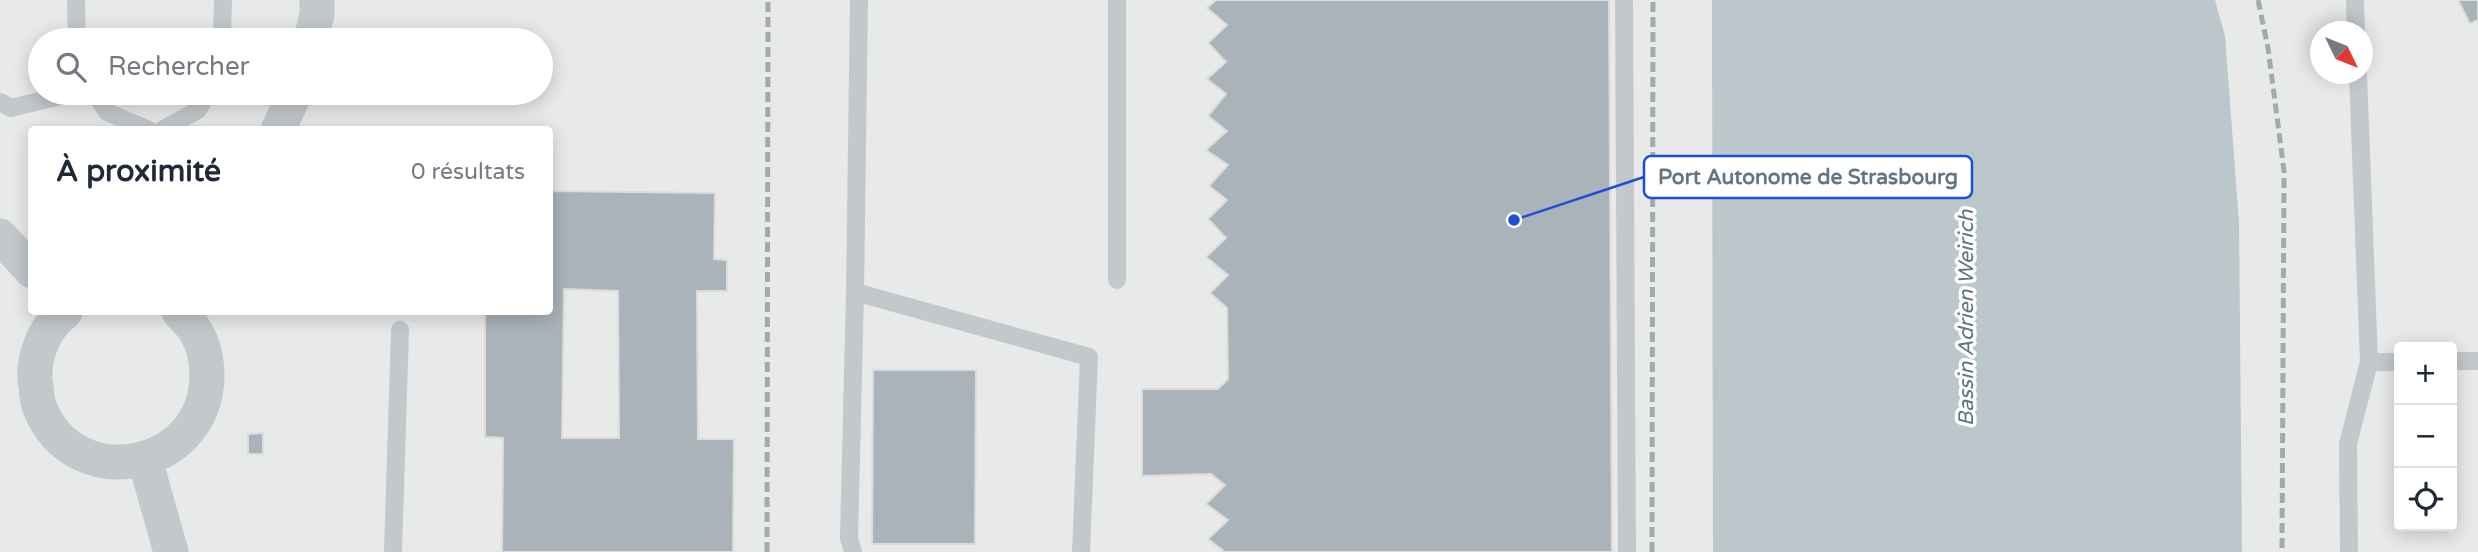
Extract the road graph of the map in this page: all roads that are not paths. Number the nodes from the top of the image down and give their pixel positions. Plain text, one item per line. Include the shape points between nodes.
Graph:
1 (76, 0) edge
2 (223, 0) edge
3 (317, 0) edge
4 (859, 0) edge
5 (1116, 0) edge
6 (1624, 0) edge
7 (2355, 0) edge
8 (2356, 21) edge
9 (77, 28) edge
10 (222, 28) edge
11 (314, 28) edge
12 (2358, 84) edge
13 (0, 102) edge
14 (28, 104) edge
15 (103, 105) edge
16 (201, 105) edge
17 (289, 105) edge
18 (140, 126) edge
19 (169, 126) edge
20 (280, 126) edge
21 (0, 236) edge
22 (28, 267) edge
23 (1117, 280) dead end
24 (855, 292) junction
25 (58, 315) edge
26 (182, 315) edge
27 (400, 330) dead end
28 (2457, 361) edge
29 (2478, 361) edge
30 (2369, 362) junction
31 (2394, 362) edge
32 (145, 460) junction
33 (171, 552) edge
34 (393, 552) edge
35 (853, 552) edge
36 (1081, 552) edge
37 (1627, 552) edge
38 (2349, 552) edge

1 - 9 lane
2 - 10 lane
3 - 11 street
4 - 24 lane
5 - 23 lane
6 - 37 lane
7 - 8 lane
12 - 30 lane
13 - 14 lane via 11,108
15 - 18 lane via 107,112
16 - 19 lane
17 - 20 street
21 - 22 street
24 - 35 lane via 849,538
24 - 36 lane via 1088,357
25 - 32 street via 40,344 33,376 39,408 56,435 82,454 113,463
26 - 32 street via 196,331 207,361 207,392 195,422 174,446
27 - 34 lane
28 - 29 lane
30 - 31 lane
30 - 38 lane via 2348,444
32 - 33 street

